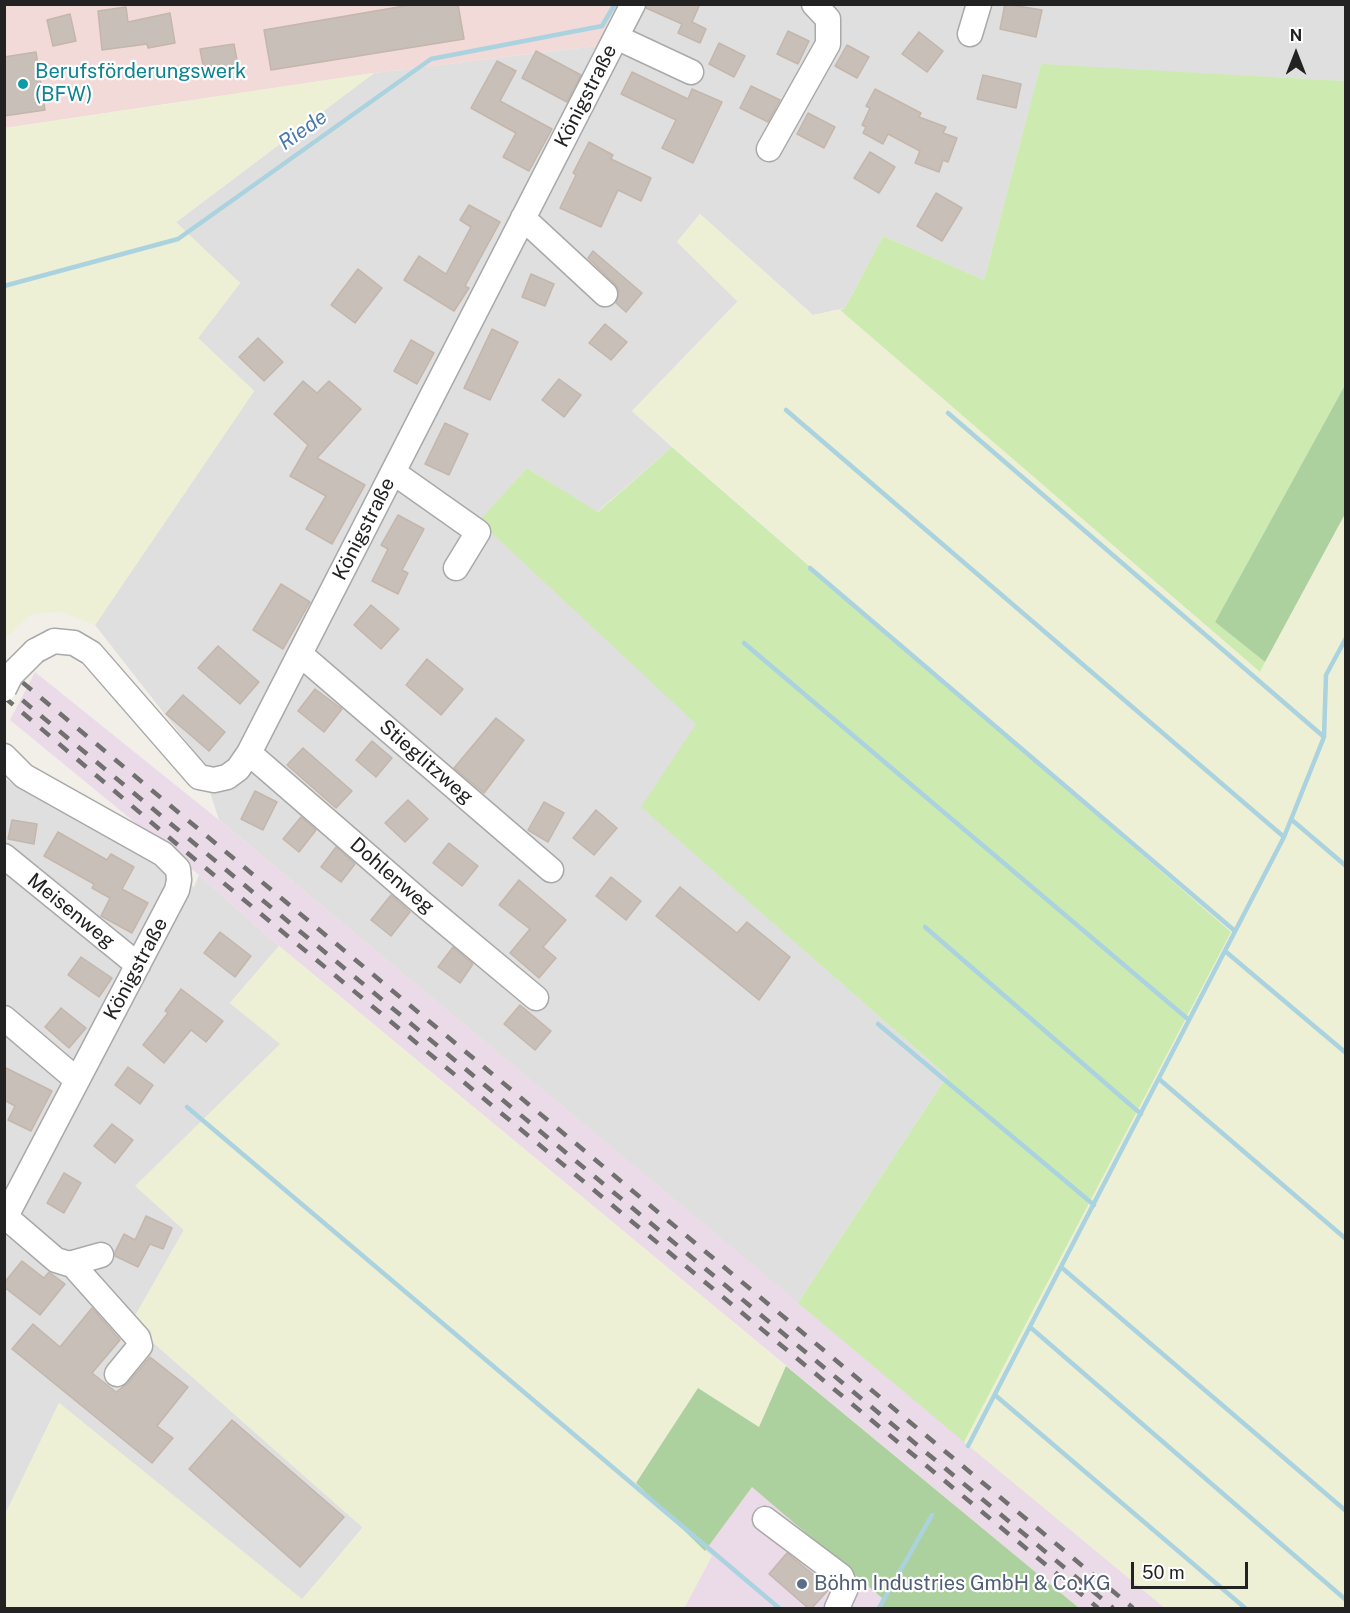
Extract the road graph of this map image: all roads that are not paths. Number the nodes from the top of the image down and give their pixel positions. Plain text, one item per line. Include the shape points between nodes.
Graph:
1 (633, 4) edge
2 (814, 4) edge
3 (979, 4) edge
4 (970, 34) dead end
5 (616, 37) junction
6 (691, 72) dead end
7 (769, 149) dead end
8 (524, 218) junction
9 (604, 294) dead end
10 (393, 472) junction
11 (456, 568) dead end
12 (300, 654) junction
13 (4, 690) edge
14 (249, 753) junction
15 (4, 756) edge
16 (4, 856) edge
17 (552, 870) dead end
18 (138, 965) junction
19 (536, 998) dead end
20 (4, 1018) edge
21 (77, 1080) junction
22 (5, 1218) edge
23 (101, 1256) dead end
24 (71, 1263) junction
25 (117, 1374) dead end
26 (765, 1519) dead end
27 (837, 1608) edge

1 - 5 street, Königstraße
2 - 7 street via 828,19 828,44
3 - 4 street
5 - 6 street
5 - 8 street, Königstraße
8 - 9 street
8 - 10 street, Königstraße
10 - 11 street via 478,532
10 - 12 street, Königstraße
12 - 14 street, Königstraße
12 - 17 street, Stieglitzweg
13 - 14 street, Königstraße, bridge via 11,675 35,651 54,642 74,643 91,653 199,777 227,777 238,770
14 - 19 street, Dohlenweg
15 - 18 street, Königstraße via 24,776 163,854 178,869 177,890
16 - 18 street, Meisenweg
18 - 21 street, Königstraße
20 - 21 street
21 - 22 street, Königstraße
22 - 24 street via 56,1260
23 - 24 street
24 - 25 street via 138,1338 140,1346
26 - 27 street via 841,1576 846,1588

